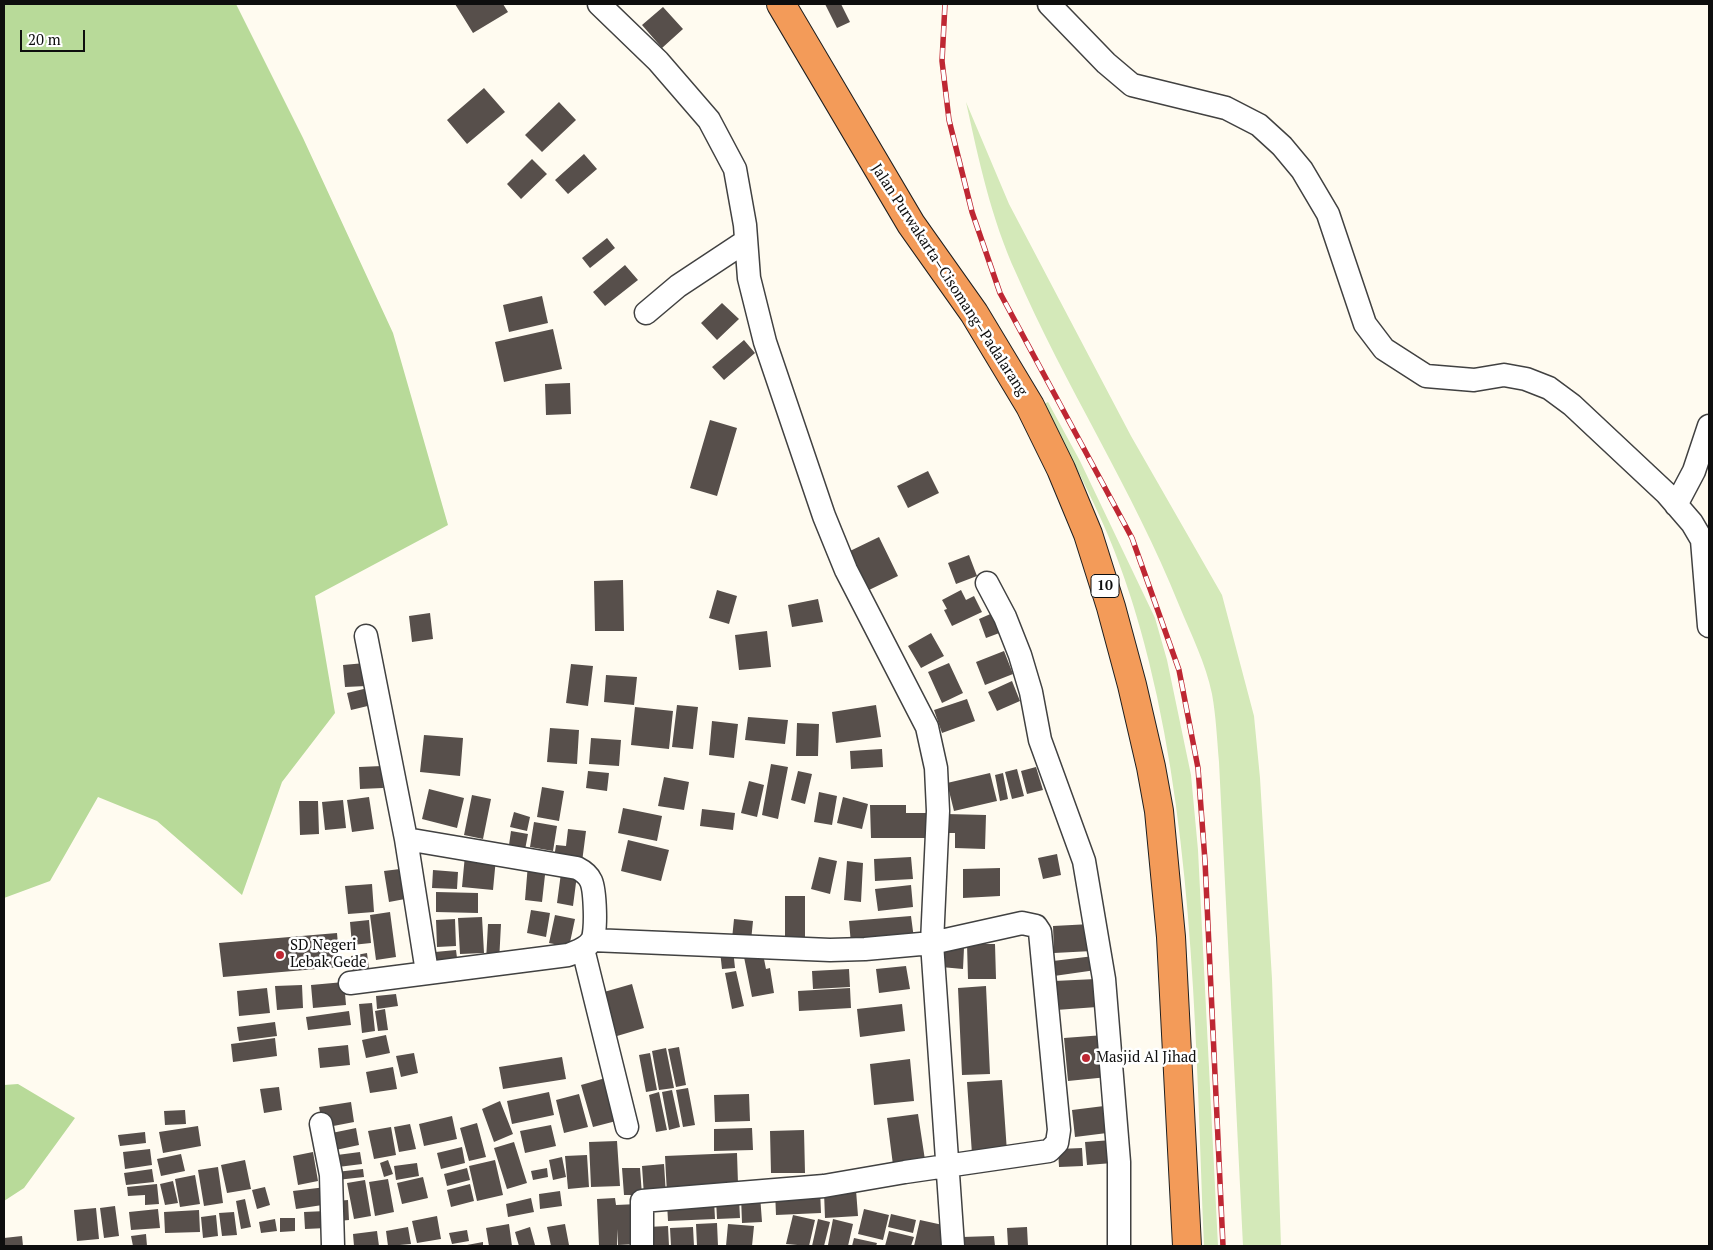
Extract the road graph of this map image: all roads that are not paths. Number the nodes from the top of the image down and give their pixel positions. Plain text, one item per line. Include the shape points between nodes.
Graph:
1 (599, 4) edge
2 (780, 4) edge
3 (1050, 4) edge
4 (746, 241) junction
5 (646, 313) dead end
6 (1709, 426) edge
7 (1676, 505) junction
8 (986, 583) dead end
9 (1709, 626) edge
10 (366, 636) dead end
11 (406, 839) junction
12 (932, 943) junction
13 (588, 944) junction
14 (427, 972) junction
15 (350, 983) dead end
16 (321, 1124) dead end
17 (627, 1127) dead end
18 (948, 1166) junction
19 (333, 1246) edge
20 (642, 1246) edge
21 (954, 1246) edge
22 (1119, 1246) edge
23 (1187, 1246) edge

1 - 4 street via 658,61 709,120 735,169
2 - 23 highway, Jalan Purwakarta–Cisomang–Padalarang / 10 via 911,224 974,313 1030,406 1061,469 1091,543 1132,685 1159,811 1171,937
3 - 7 street via 1106,63 1132,85 1226,108 1259,125 1282,146 1302,170 1328,214 1365,324 1384,349 1426,376 1474,380 1504,376 1526,379 1549,388
4 - 5 street via 678,286
4 - 12 street via 749,278 765,342 824,516 846,570 927,727 932,745 938,812
6 - 7 street via 1694,471
7 - 9 street via 1702,540
8 - 22 street via 1005,617 1020,656 1042,749 1084,861 1104,979 1119,1162
10 - 11 street
11 - 13 street via 577,868 592,882 595,924
11 - 14 street
12 - 13 street via 830,950
12 - 18 street
12 - 18 street via 1022,923 1036,926 1040,932 1060,1130 1049,1151
13 - 14 street via 568,954
13 - 17 street
14 - 15 street
16 - 19 street via 331,1175
18 - 20 street via 824,1186 642,1201
18 - 21 street

